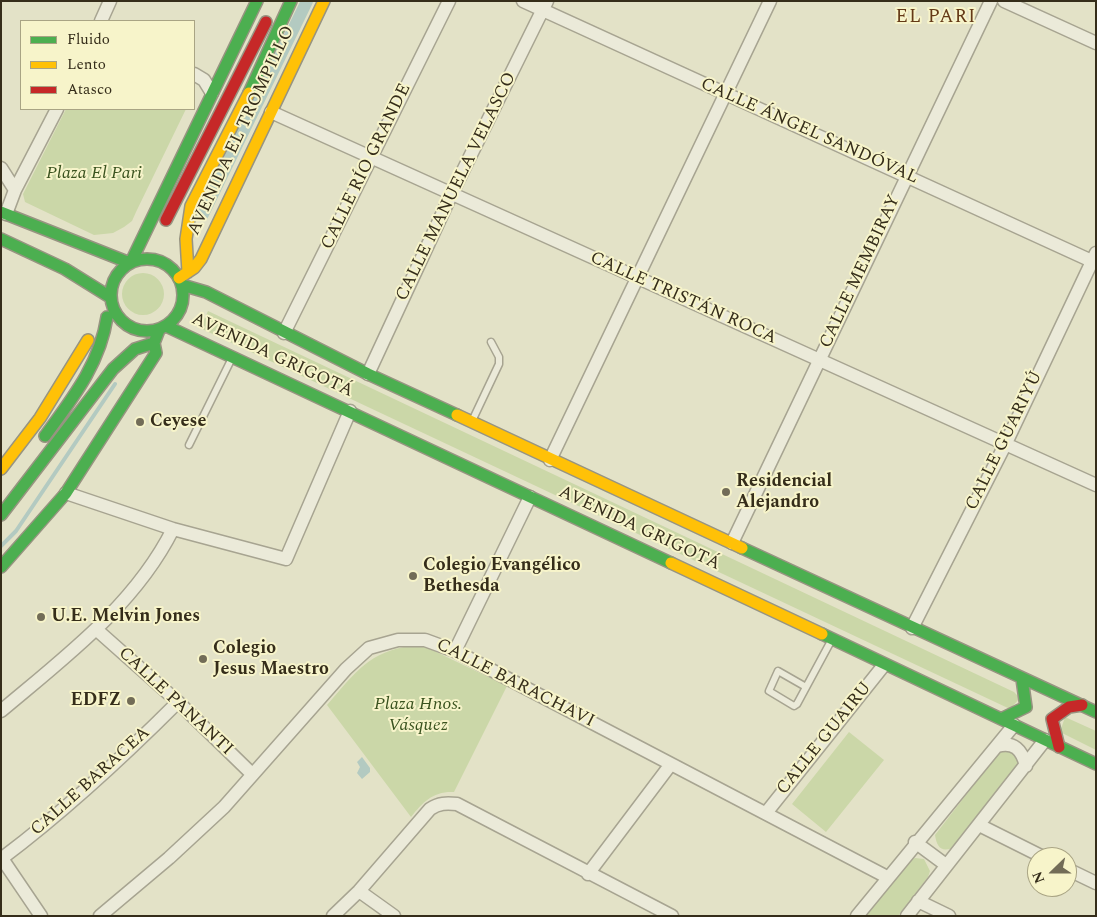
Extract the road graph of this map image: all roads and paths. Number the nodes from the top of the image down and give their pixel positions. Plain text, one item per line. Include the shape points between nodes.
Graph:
1 (110, 1) edge
2 (257, 1) edge
3 (291, 1) edge
4 (324, 1) edge
5 (449, 1) edge
6 (522, 1) edge
7 (770, 1) edge
8 (991, 1) edge
9 (1004, 1) edge
10 (545, 6) edge
11 (271, 10) dead end
12 (101, 20) edge
13 (1096, 44) edge
14 (195, 75) edge
15 (212, 94) junction
16 (725, 94) junction
17 (56, 110) edge
18 (271, 112) junction
19 (372, 156) junction
20 (1, 168) edge
21 (906, 176) junction
22 (15, 190) junction
23 (452, 193) junction
24 (7, 215) edge
25 (161, 231) dead end
26 (1, 239) edge
27 (154, 244) dead end
28 (145, 259) junction
29 (1095, 259) edge
30 (130, 262) junction
31 (183, 278) junction
32 (636, 278) junction
33 (110, 297) junction
34 (110, 313) junction
35 (163, 328) junction
36 (284, 333) junction
37 (491, 342) dead end
38 (154, 343) junction
39 (233, 357) junction
40 (818, 360) junction
41 (368, 374) junction
42 (350, 411) junction
43 (471, 422) junction
44 (40, 442) dead end
45 (1006, 443) junction
46 (189, 445) dead end
47 (550, 460) junction
48 (1, 469) edge
49 (14, 478) dead end
50 (1096, 485) edge
51 (66, 493) junction
52 (1, 495) edge
53 (530, 496) junction
54 (1, 515) edge
55 (174, 529) junction
56 (732, 543) junction
57 (1, 567) edge
58 (912, 628) junction
59 (97, 630) junction
60 (832, 640) junction
61 (455, 651) junction
62 (884, 665) junction
63 (1022, 679) junction
64 (806, 686) junction
65 (1026, 698) junction
66 (178, 702) junction
67 (1082, 706) junction
68 (1, 712) edge
69 (1060, 712) junction
70 (1096, 712) edge
71 (1001, 718) junction
72 (1035, 720) junction
73 (1014, 725) junction
74 (1045, 740) junction
75 (997, 746) junction
76 (1059, 747) junction
77 (670, 764) junction
78 (1096, 764) edge
79 (1026, 766) junction
80 (252, 774) junction
81 (766, 813) junction
82 (980, 825) junction
83 (915, 842) junction
84 (1027, 849) edge
85 (2, 858) edge
86 (946, 864) junction
87 (588, 874) junction
88 (1077, 874) edge
89 (887, 877) junction
90 (1096, 883) edge
91 (359, 891) junction
92 (918, 901) junction
93 (41, 916) edge
94 (100, 916) edge
95 (333, 916) edge
96 (394, 916) edge
97 (672, 916) edge
98 (857, 916) edge
99 (907, 916) edge
100 (949, 916) edge

1 - 12 street
2 - 15 main road
3 - 31 main road, AVENIDA EL TROMPILLO via 192,206 186,226
4 - 18 main road, AVENIDA EL TROMPILLO
5 - 19 street, CALLE RÍO GRANDE
6 - 10 street, CALLE ÁNGEL SANDÓVAL
7 - 16 street
8 - 21 street, CALLE MEMBIRAY
9 - 13 street
10 - 16 street, CALLE ÁNGEL SANDÓVAL
10 - 23 street, CALLE MANUELA VELASCO
11 - 25 main road, AVENIDA EL TROMPILLO
14 - 15 street via 204,80
15 - 30 main road
16 - 21 street, CALLE ÁNGEL SANDÓVAL
16 - 32 street
17 - 22 street
18 - 19 street, CALLE TRISTÁN ROCA
18 - 31 main road, AVENIDA EL TROMPILLO via 201,259
19 - 23 street, CALLE TRISTÁN ROCA
19 - 36 street, CALLE RÍO GRANDE
20 - 22 street
21 - 29 street, CALLE ÁNGEL SANDÓVAL
21 - 40 street, CALLE MEMBIRAY
22 - 24 street
23 - 32 street, CALLE TRISTÁN ROCA
23 - 41 street, CALLE MANUELA VELASCO
24 - 30 main road
26 - 33 main road via 65,269
27 - 28 main road
28 - 30 main road
28 - 31 main road via 164,263
29 - 45 street, CALLE GUARIYÚ
30 - 33 main road via 115,277
31 - 35 main road via 181,308
31 - 36 main road, AVENIDA GRIGOTÁ
32 - 40 street, CALLE TRISTÁN ROCA
32 - 47 street
33 - 34 main road
34 - 35 main road via 134,330
34 - 44 main road via 106,335 90,366
34 - 48 main road via 96,326 40,418
35 - 38 main road
35 - 39 main road, AVENIDA GRIGOTÁ
36 - 41 main road, AVENIDA GRIGOTÁ
37 - 43 lane via 499,364
38 - 51 main road via 156,353
38 - 54 main road via 135,349 113,369
39 - 42 main road, AVENIDA GRIGOTÁ
39 - 46 lane
40 - 45 street, CALLE TRISTÁN ROCA
40 - 56 street, CALLE MEMBIRAY
41 - 43 main road, AVENIDA GRIGOTÁ
42 - 53 main road, AVENIDA GRIGOTÁ
42 - 55 street via 286,559
43 - 47 main road, AVENIDA GRIGOTÁ
45 - 50 street, CALLE TRISTÁN ROCA
45 - 58 street, CALLE GUARIYÚ
47 - 56 main road, AVENIDA GRIGOTÁ
49 - 52 main road
51 - 55 street
51 - 57 main road
53 - 60 main road, AVENIDA GRIGOTÁ
53 - 61 street
55 - 59 street via 160,555
56 - 58 main road, AVENIDA GRIGOTÁ
58 - 63 main road, AVENIDA GRIGOTÁ
59 - 66 street, CALLE PANANTI
59 - 68 street
60 - 62 main road, AVENIDA GRIGOTÁ
60 - 64 lane
61 - 77 street, CALLE BARACHAVI
61 - 80 street, CALLE BARACHAVI via 425,640 398,640 369,648 346,669
62 - 71 main road, AVENIDA GRIGOTÁ
62 - 81 street, CALLE GUAIRU
63 - 65 main road
63 - 67 main road, AVENIDA GRIGOTÁ
64 - 64 lane via 794,706 769,691 778,671
65 - 71 main road via 1026,707
65 - 72 main road
66 - 80 street, CALLE PANANTI
66 - 85 street, CALLE BARACEA via 64,810
67 - 69 main road
67 - 70 main road, AVENIDA GRIGOTÁ
69 - 72 main road
69 - 76 main road via 1052,719
71 - 73 main road, AVENIDA GRIGOTÁ
72 - 73 main road
72 - 74 main road
73 - 74 main road, AVENIDA GRIGOTÁ
73 - 75 street
74 - 76 main road, AVENIDA GRIGOTÁ
74 - 79 street
75 - 79 street via 1011,744 1018,748
75 - 83 street
76 - 78 main road, AVENIDA GRIGOTÁ
77 - 81 street, CALLE BARACHAVI
77 - 87 street
79 - 82 street
80 - 94 street, CALLE BARACHAVI via 224,807
81 - 89 street, CALLE BARACHAVI
82 - 84 street
82 - 86 street
83 - 86 street
83 - 89 street
85 - 93 street
86 - 92 street
87 - 91 street via 457,804 446,803 430,809
87 - 97 street
88 - 90 street
89 - 98 street
91 - 95 street
91 - 96 street
92 - 99 street
92 - 100 street

